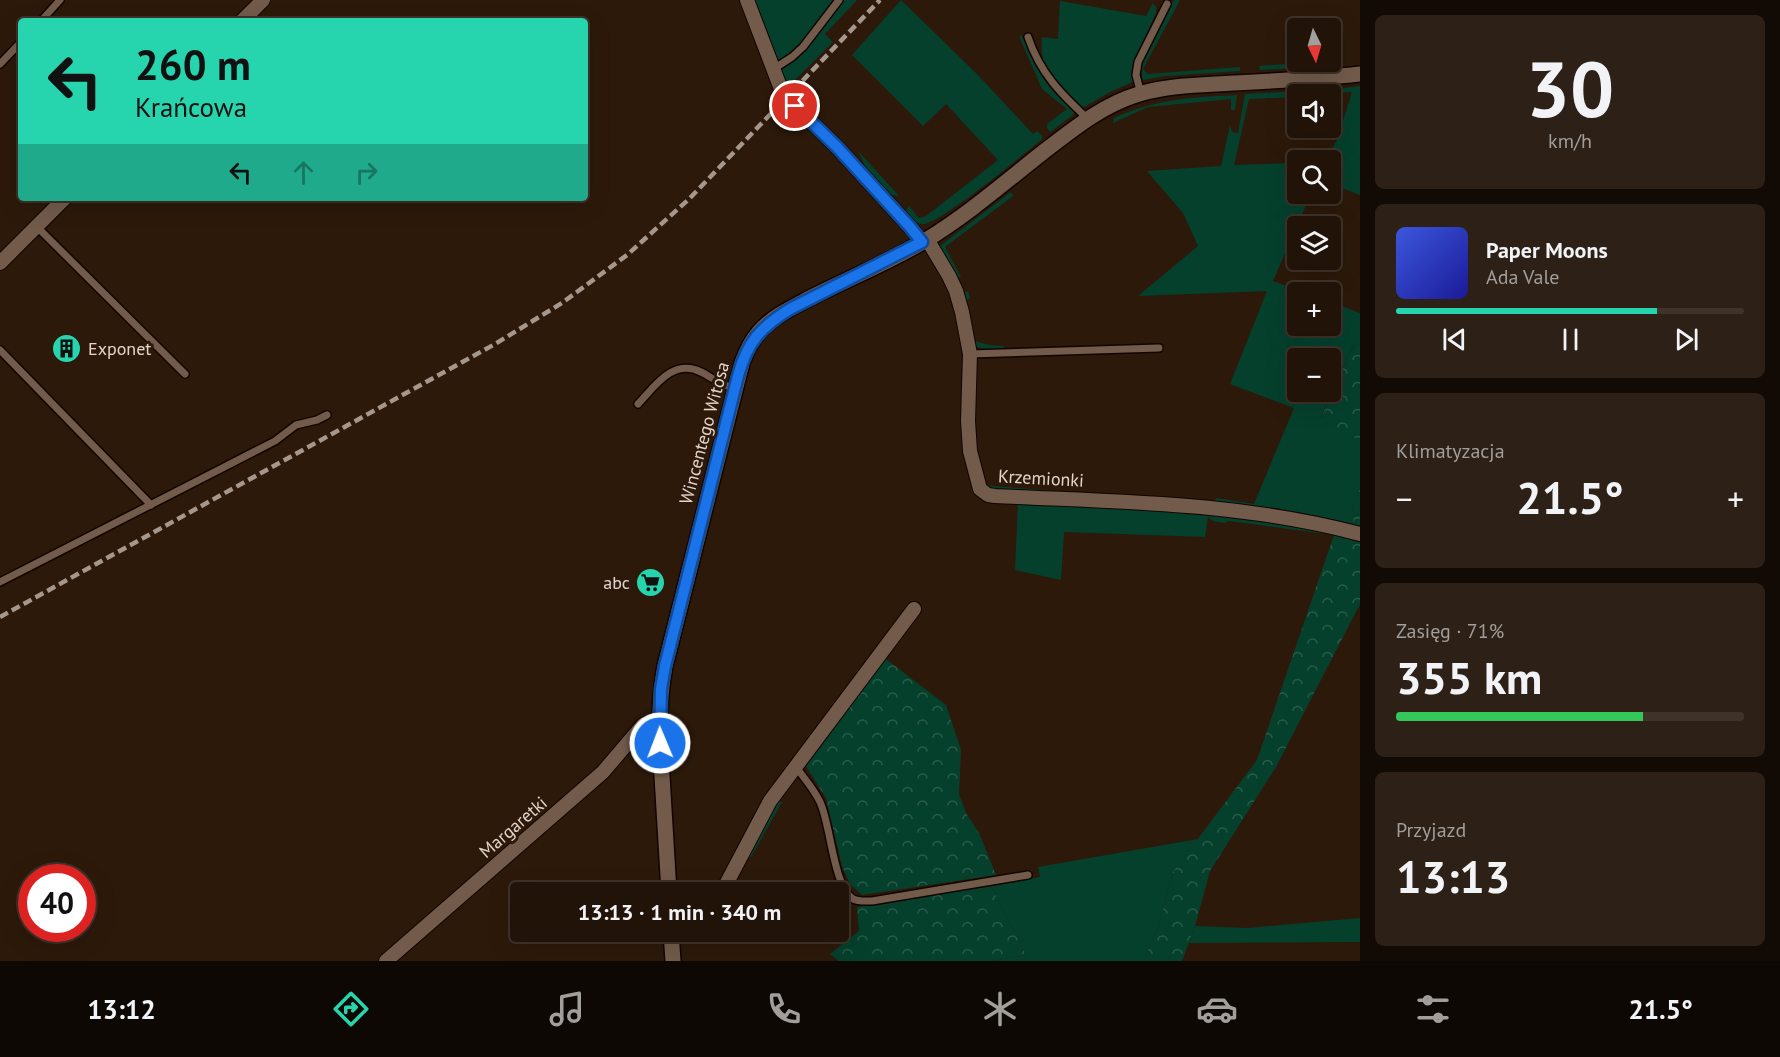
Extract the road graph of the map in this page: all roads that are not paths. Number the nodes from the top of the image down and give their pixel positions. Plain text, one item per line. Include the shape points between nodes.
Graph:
1 (60, 0) edge
2 (263, 0) edge
3 (747, 0) edge
4 (839, 0) edge
5 (1167, 4) dead end
6 (44, 18) edge
7 (245, 18) edge
8 (1028, 38) dead end
9 (18, 45) edge
10 (0, 64) edge
11 (772, 70) junction
12 (1360, 74) edge
13 (1141, 94) junction
14 (1088, 119) junction
15 (62, 201) edge
16 (36, 226) junction
17 (924, 241) junction
18 (0, 262) edge
19 (1160, 348) dead end
20 (0, 350) edge
21 (970, 354) junction
22 (185, 374) dead end
23 (735, 388) junction
24 (638, 404) dead end
25 (327, 415) dead end
26 (151, 505) junction
27 (1360, 534) edge
28 (0, 582) edge
29 (914, 609) dead end
30 (659, 718) junction
31 (796, 766) junction
32 (1028, 875) dead end
33 (668, 882) edge
34 (728, 882) edge
35 (672, 942) edge
36 (386, 961) edge
37 (673, 961) edge

1 - 6 lane
2 - 7 street
3 - 11 street, Krzemionki
4 - 11 lane via 803,47
5 - 13 lane via 1138,62 1136,75
8 - 14 lane via 1045,74
9 - 10 lane
11 - 17 street, Krzemionki via 795,106
12 - 13 street, Wincentego Witosa via 1165,88
13 - 14 street, Wincentego Witosa
14 - 17 street, Wincentego Witosa
15 - 16 street
16 - 18 street
16 - 22 lane
17 - 21 street, Krzemionki via 957,291
17 - 23 street, Wincentego Witosa via 773,319 749,345
19 - 21 lane
20 - 26 lane
21 - 27 street, Krzemionki via 968,438 980,489 988,495 1231,510
23 - 24 lane via 685,368 667,374
23 - 30 street, Wincentego Witosa via 665,666
25 - 26 lane via 296,424 275,441
26 - 28 lane
29 - 31 street
30 - 33 street, Wincentego Witosa
30 - 36 street, Margaretki via 643,725 603,772
31 - 32 lane via 820,802 840,878 853,899 872,901
31 - 34 street via 770,801
35 - 37 street

